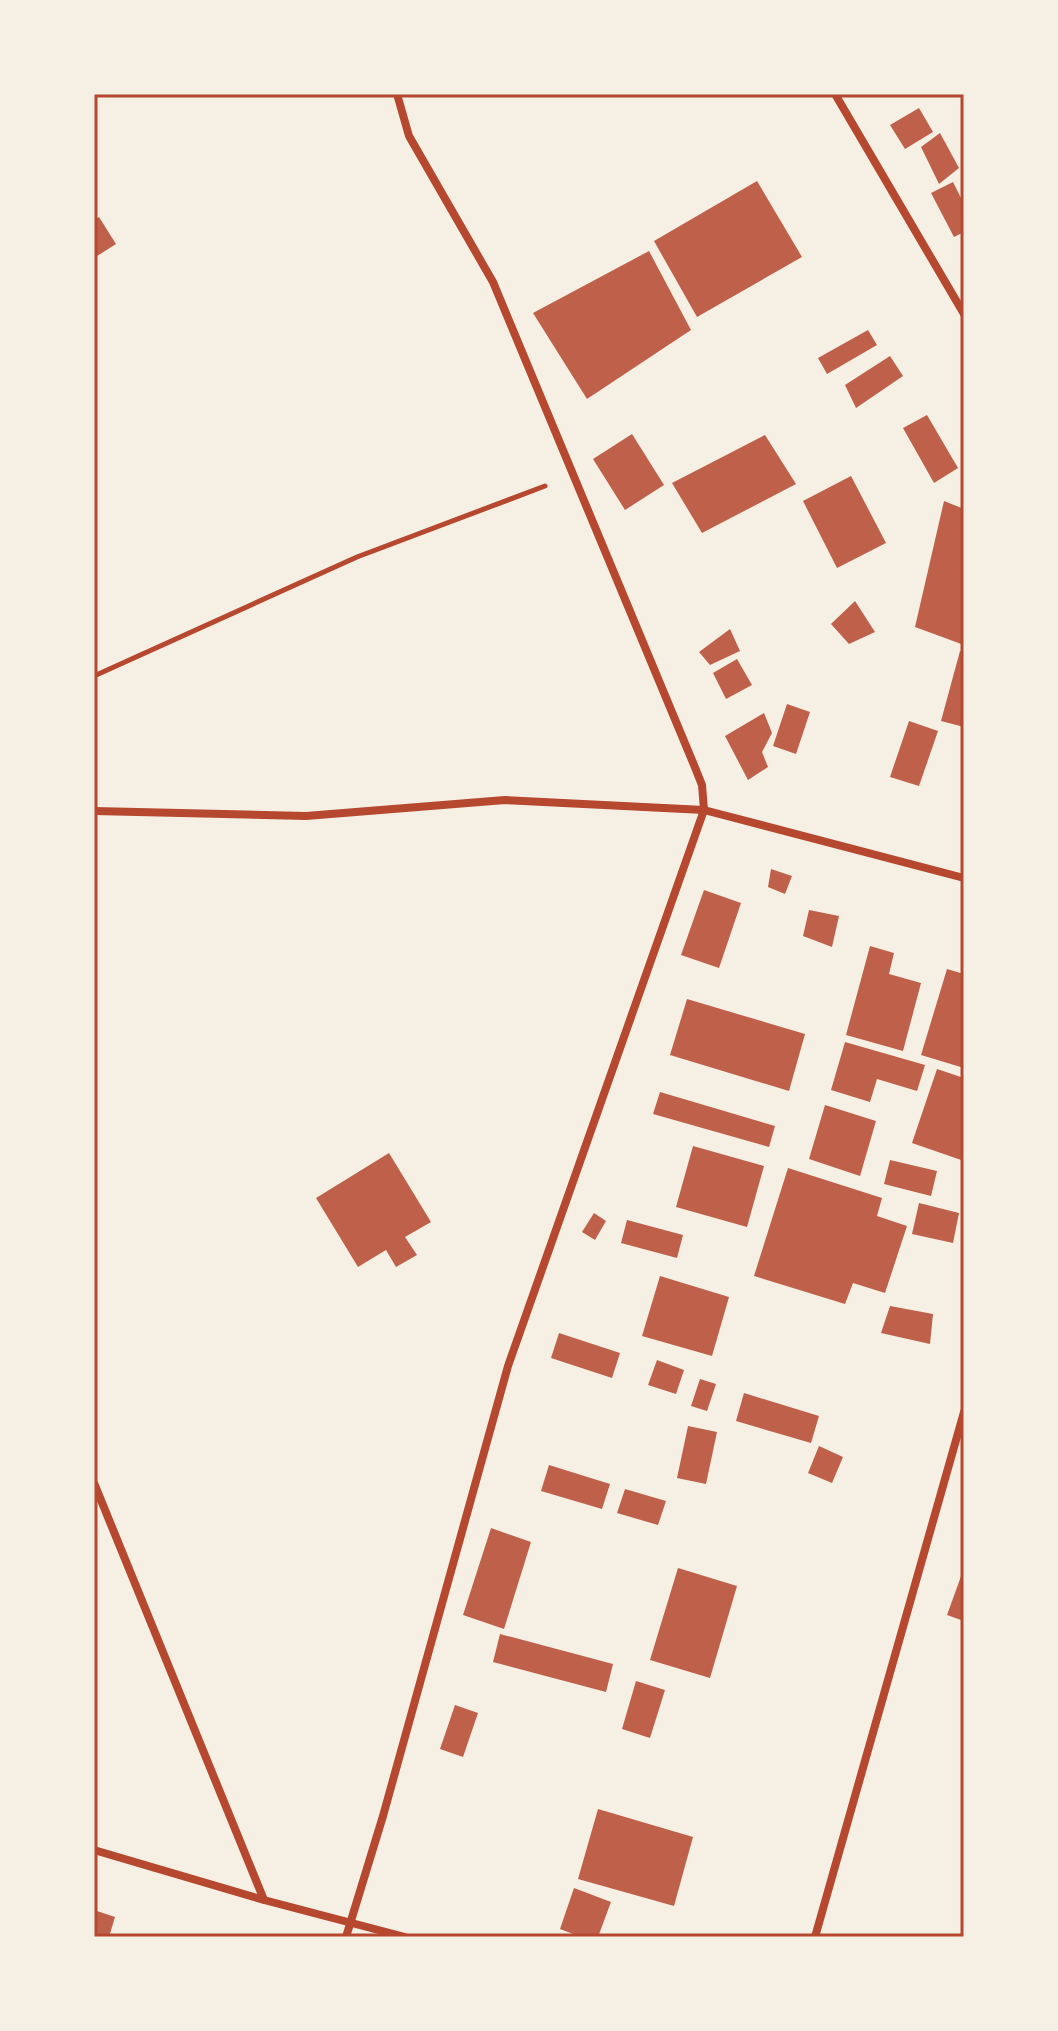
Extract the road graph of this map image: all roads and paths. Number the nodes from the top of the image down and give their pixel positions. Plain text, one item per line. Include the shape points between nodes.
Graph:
1 (397, 94) edge
2 (835, 94) edge
3 (964, 314) edge
4 (572, 476) junction
5 (94, 676) edge
6 (704, 810) junction
7 (94, 811) edge
8 (964, 878) edge
9 (964, 1412) edge
10 (94, 1483) edge
11 (94, 1850) edge
12 (264, 1900) junction
13 (351, 1922) junction
14 (346, 1937) edge
15 (405, 1937) edge
16 (815, 1937) edge

1 - 4 street via 409,136 493,282
2 - 3 street
4 - 5 path via 357,557
4 - 6 street via 694,765
6 - 7 street via 505,800 306,816
6 - 8 street
6 - 13 street via 508,1366
9 - 16 street
10 - 12 street
11 - 12 street
12 - 13 street
13 - 14 street
13 - 15 street

